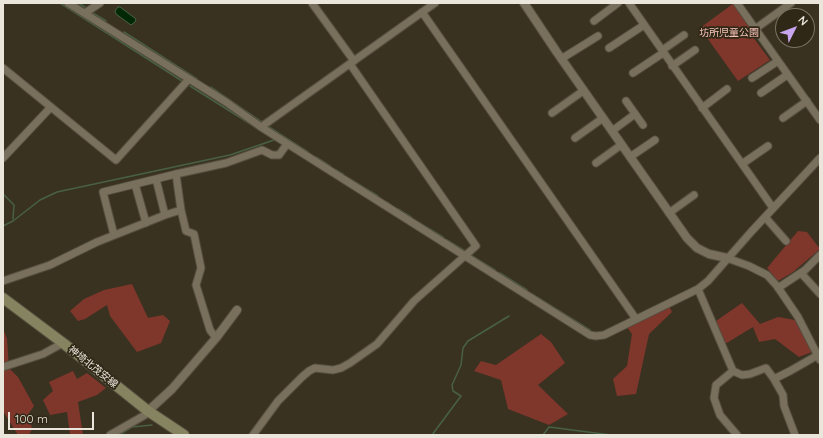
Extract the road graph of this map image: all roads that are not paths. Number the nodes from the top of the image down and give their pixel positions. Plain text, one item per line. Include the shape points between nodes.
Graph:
1 (68, 3) edge
2 (100, 3) edge
3 (312, 3) edge
4 (435, 3) edge
5 (524, 3) edge
6 (618, 3) edge
7 (629, 3) edge
8 (737, 3) edge
9 (791, 3) edge
10 (422, 12) junction
11 (85, 14) junction
12 (594, 21) dead end
13 (644, 25) junction
14 (755, 29) junction
15 (684, 35) dead end
16 (598, 36) dead end
17 (609, 48) dead end
18 (696, 50) dead end
19 (663, 53) junction
20 (561, 59) junction
21 (778, 61) junction
22 (352, 62) junction
23 (672, 66) junction
24 (3, 68) edge
25 (633, 73) dead end
26 (787, 74) junction
27 (189, 78) junction
28 (752, 78) dead end
29 (727, 89) dead end
30 (583, 91) junction
31 (761, 93) dead end
32 (626, 101) dead end
33 (807, 101) junction
34 (51, 107) junction
35 (702, 108) junction
36 (552, 113) dead end
37 (635, 114) junction
38 (603, 118) junction
39 (784, 118) dead end
40 (820, 120) edge
41 (643, 125) dead end
42 (261, 127) junction
43 (612, 131) junction
44 (575, 138) dead end
45 (655, 140) dead end
46 (287, 144) junction
47 (621, 145) junction
48 (768, 146) dead end
49 (3, 158) edge
50 (630, 158) junction
51 (820, 158) edge
52 (596, 163) dead end
53 (742, 164) junction
54 (176, 174) junction
55 (156, 179) junction
56 (135, 184) junction
57 (694, 195) dead end
58 (773, 208) junction
59 (181, 210) junction
60 (669, 213) junction
61 (165, 215) junction
62 (765, 217) junction
63 (146, 223) junction
64 (114, 235) junction
65 (786, 241) dead end
66 (820, 255) edge
67 (464, 257) junction
68 (727, 258) junction
69 (801, 273) junction
70 (3, 281) edge
71 (698, 288) junction
72 (778, 288) junction
73 (820, 294) edge
74 (3, 298) edge
75 (237, 310) dead end
76 (636, 319) junction
77 (216, 338) junction
78 (63, 343) junction
79 (819, 358) edge
80 (3, 367) edge
81 (733, 371) junction
82 (774, 379) junction
83 (148, 411) junction
84 (110, 435) edge
85 (184, 435) edge
86 (253, 435) edge
87 (737, 435) edge
88 (795, 435) edge

1 - 11 street
2 - 11 street
3 - 22 street
4 - 10 street
5 - 20 street
6 - 12 street
7 - 13 street
8 - 14 street
9 - 14 street
10 - 22 street
10 - 76 street
11 - 27 street
13 - 17 street
13 - 19 street
14 - 21 street
15 - 19 street via 664,49
16 - 20 street
18 - 23 street
19 - 23 street
19 - 25 street
20 - 30 street
21 - 26 street
21 - 28 street
22 - 42 street
22 - 67 street via 476,246
23 - 35 street
24 - 34 street
26 - 31 street
26 - 33 street
27 - 34 street via 116,160
27 - 42 street
29 - 35 street
30 - 36 street
30 - 38 street
32 - 37 street
33 - 39 street
33 - 40 street
34 - 49 street
35 - 53 street
37 - 41 street
37 - 43 street
38 - 43 street
38 - 44 street
42 - 46 street
43 - 47 street
45 - 50 street
46 - 54 street via 279,155 262,150 226,163
46 - 67 street
47 - 50 street
47 - 52 street
48 - 53 street
50 - 60 street
51 - 58 street
53 - 58 street
54 - 55 street
54 - 59 street
55 - 56 street
55 - 61 street
56 - 63 street
56 - 64 street via 103,192
57 - 60 street
58 - 62 street
59 - 61 street
59 - 77 street via 186,231 194,234 201,268 196,285 210,330
60 - 68 street via 697,248
61 - 63 street
62 - 65 street
62 - 68 street
63 - 64 street
64 - 70 street via 50,265
66 - 69 street
67 - 76 street via 590,335 604,335
67 - 86 street via 414,301 378,344 342,368 315,368 309,371 278,401
68 - 71 street via 708,281
68 - 72 street via 750,266 767,276
69 - 72 street
69 - 73 street
71 - 76 street
71 - 81 street
72 - 79 street via 798,317
74 - 78 main road, 神埼北茂安線
75 - 77 street
77 - 83 street via 172,389
78 - 80 street via 43,354
78 - 83 main road, 神埼北茂安線
79 - 82 street
81 - 82 street via 742,375 766,368
81 - 87 street via 716,385 714,398 720,415
82 - 88 street via 783,395 784,406
83 - 84 street
83 - 85 main road, 神埼北茂安線

